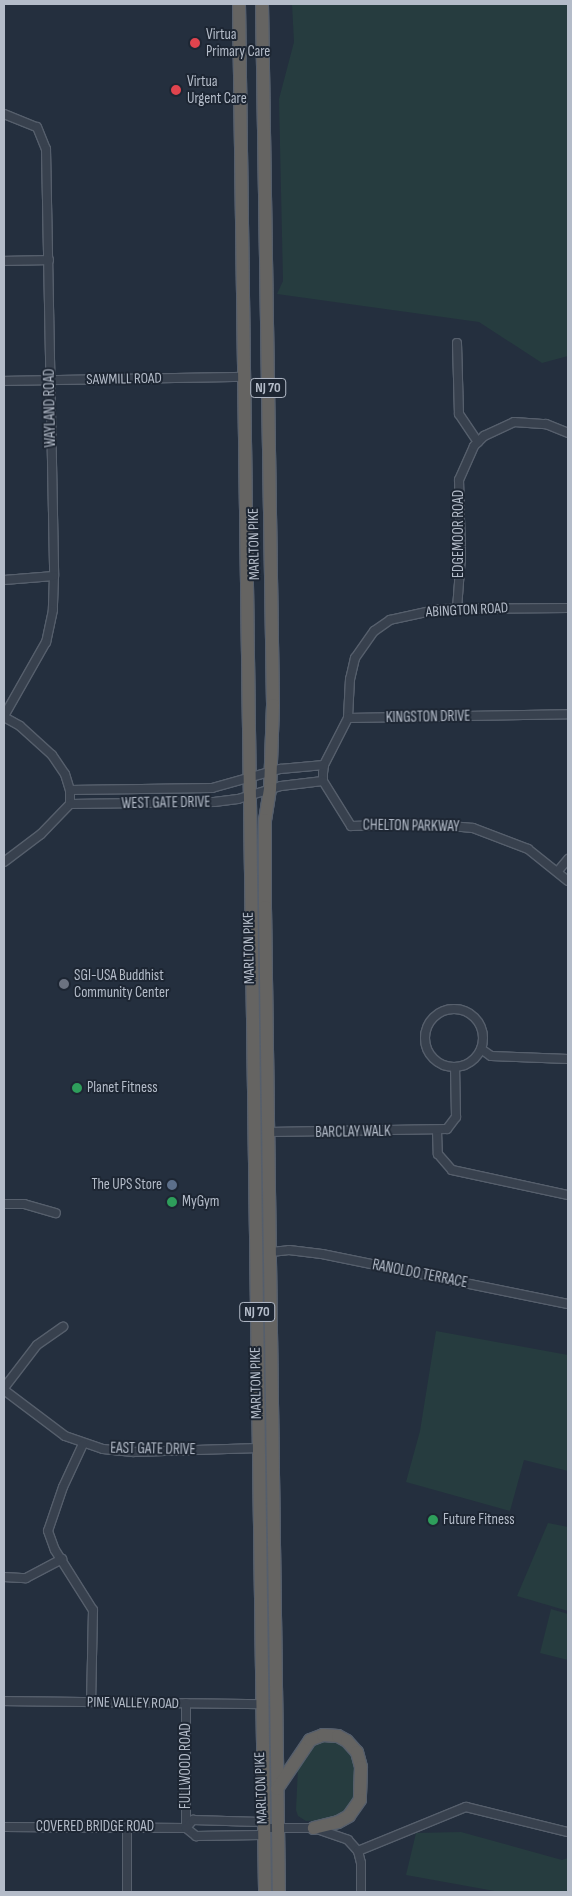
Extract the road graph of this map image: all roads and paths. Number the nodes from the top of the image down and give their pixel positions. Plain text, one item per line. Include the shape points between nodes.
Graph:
1 (239, 4) edge
2 (262, 4) edge
3 (4, 114) edge
4 (49, 260) junction
5 (4, 261) edge
6 (457, 343) dead end
7 (244, 376) junction
8 (50, 380) junction
9 (4, 381) edge
10 (568, 433) edge
11 (478, 442) junction
12 (54, 576) junction
13 (4, 580) edge
14 (568, 608) edge
15 (457, 609) junction
16 (568, 714) edge
17 (4, 716) edge
18 (348, 718) junction
19 (324, 773) junction
20 (260, 777) junction
21 (260, 792) junction
22 (70, 797) junction
23 (568, 859) edge
24 (4, 862) edge
25 (558, 871) junction
26 (568, 881) edge
27 (481, 1048) junction
28 (568, 1059) edge
29 (455, 1067) junction
30 (437, 1131) junction
31 (269, 1132) junction
32 (568, 1195) edge
33 (4, 1204) edge
34 (56, 1213) dead end
35 (271, 1252) junction
36 (257, 1277) junction
37 (568, 1304) edge
38 (63, 1327) dead end
39 (4, 1389) edge
40 (274, 1432) junction
41 (83, 1444) junction
42 (259, 1448) junction
43 (62, 1559) junction
44 (4, 1577) edge
45 (4, 1701) edge
46 (90, 1702) junction
47 (186, 1703) junction
48 (263, 1704) junction
49 (277, 1789) junction
50 (4, 1827) edge
51 (127, 1828) junction
52 (186, 1828) junction
53 (264, 1828) junction
54 (279, 1828) junction
55 (314, 1828) junction
56 (568, 1832) edge
57 (358, 1851) junction
58 (127, 1892) edge
59 (265, 1892) edge
60 (279, 1892) edge
61 (361, 1892) edge

1 - 7 highway, MARLTON PIKE / NJ 70
2 - 20 highway, MARLTON PIKE / NJ 70 via 273,705
3 - 4 street, WAYLAND ROAD via 28,121 43,136
4 - 5 street
4 - 8 street, WAYLAND ROAD
6 - 11 street via 459,414
7 - 8 street, SAWMILL ROAD
7 - 20 highway, MARLTON PIKE / NJ 70
8 - 9 street, SAWMILL ROAD
8 - 12 street, WAYLAND ROAD
10 - 11 street, EDGEMOOR ROAD via 546,424 514,422 500,426
11 - 15 street, EDGEMOOR ROAD via 464,462 459,480 461,556
12 - 13 street
12 - 17 street, WAYLAND ROAD via 53,610 46,642
14 - 15 street, ABINGTON ROAD
15 - 18 street, ABINGTON ROAD via 406,615 374,631 355,658 350,679
16 - 18 street, KINGSTON DRIVE
17 - 22 street via 52,755 65,774
18 - 19 street
19 - 20 street
19 - 21 street
19 - 25 street, CHELTON PARKWAY via 351,826 428,824 473,828 512,841
20 - 21 highway, MARLTON PIKE / NJ 70
20 - 21 highway, MARLTON PIKE / NJ 70
20 - 22 street, WEST GATE DRIVE via 212,788
21 - 22 street, WEST GATE DRIVE via 214,802
21 - 31 highway, MARLTON PIKE / NJ 70 via 265,820
21 - 36 highway, MARLTON PIKE / NJ 70
22 - 24 street via 41,834
23 - 25 street
25 - 26 street, CHELTON PARKWAY
27 - 28 street via 491,1056
27 - 29 street via 471,1062
27 - 29 street via 482,1033 473,1017 456,1009 438,1015 427,1030 428,1048 438,1062
29 - 30 street via 455,1120 448,1129
30 - 31 street, BARCLAY WALK
30 - 32 street via 438,1154 452,1170
31 - 35 highway, MARLTON PIKE / NJ 70
33 - 34 street via 24,1204
35 - 37 street, RANOLDO TERRACE via 289,1250 322,1254
35 - 40 highway, MARLTON PIKE / NJ 70
36 - 40 highway via 266,1288 267,1391
36 - 42 highway, MARLTON PIKE / NJ 70
38 - 39 street via 37,1345
39 - 41 street, EAST GATE DRIVE via 65,1436
40 - 49 highway, MARLTON PIKE / NJ 70
41 - 42 street, EAST GATE DRIVE via 133,1452
41 - 43 street via 63,1487 48,1531
42 - 48 highway, MARLTON PIKE / NJ 70
43 - 44 street via 26,1578
43 - 46 street via 93,1610
45 - 46 street, PINE VALLEY ROAD
46 - 47 street, PINE VALLEY ROAD
47 - 48 street, PINE VALLEY ROAD
47 - 52 street, FULLWOOD ROAD
48 - 53 highway, MARLTON PIKE / NJ 70
49 - 54 highway, MARLTON PIKE / NJ 70
49 - 55 highway via 296,1756 310,1740 323,1735 338,1736 347,1741 357,1752 361,1767 360,1800 349,1816
50 - 51 street, COVERED BRIDGE ROAD
51 - 52 street, COVERED BRIDGE ROAD
51 - 58 street
52 - 53 street, COVERED BRIDGE ROAD via 194,1820 260,1822
52 - 53 street, COVERED BRIDGE ROAD via 196,1836 260,1835
53 - 54 street
53 - 59 highway, MARLTON PIKE / NJ 70
54 - 55 street
54 - 60 highway, MARLTON PIKE / NJ 70
55 - 57 street via 337,1834
56 - 57 street via 466,1807
57 - 61 street

